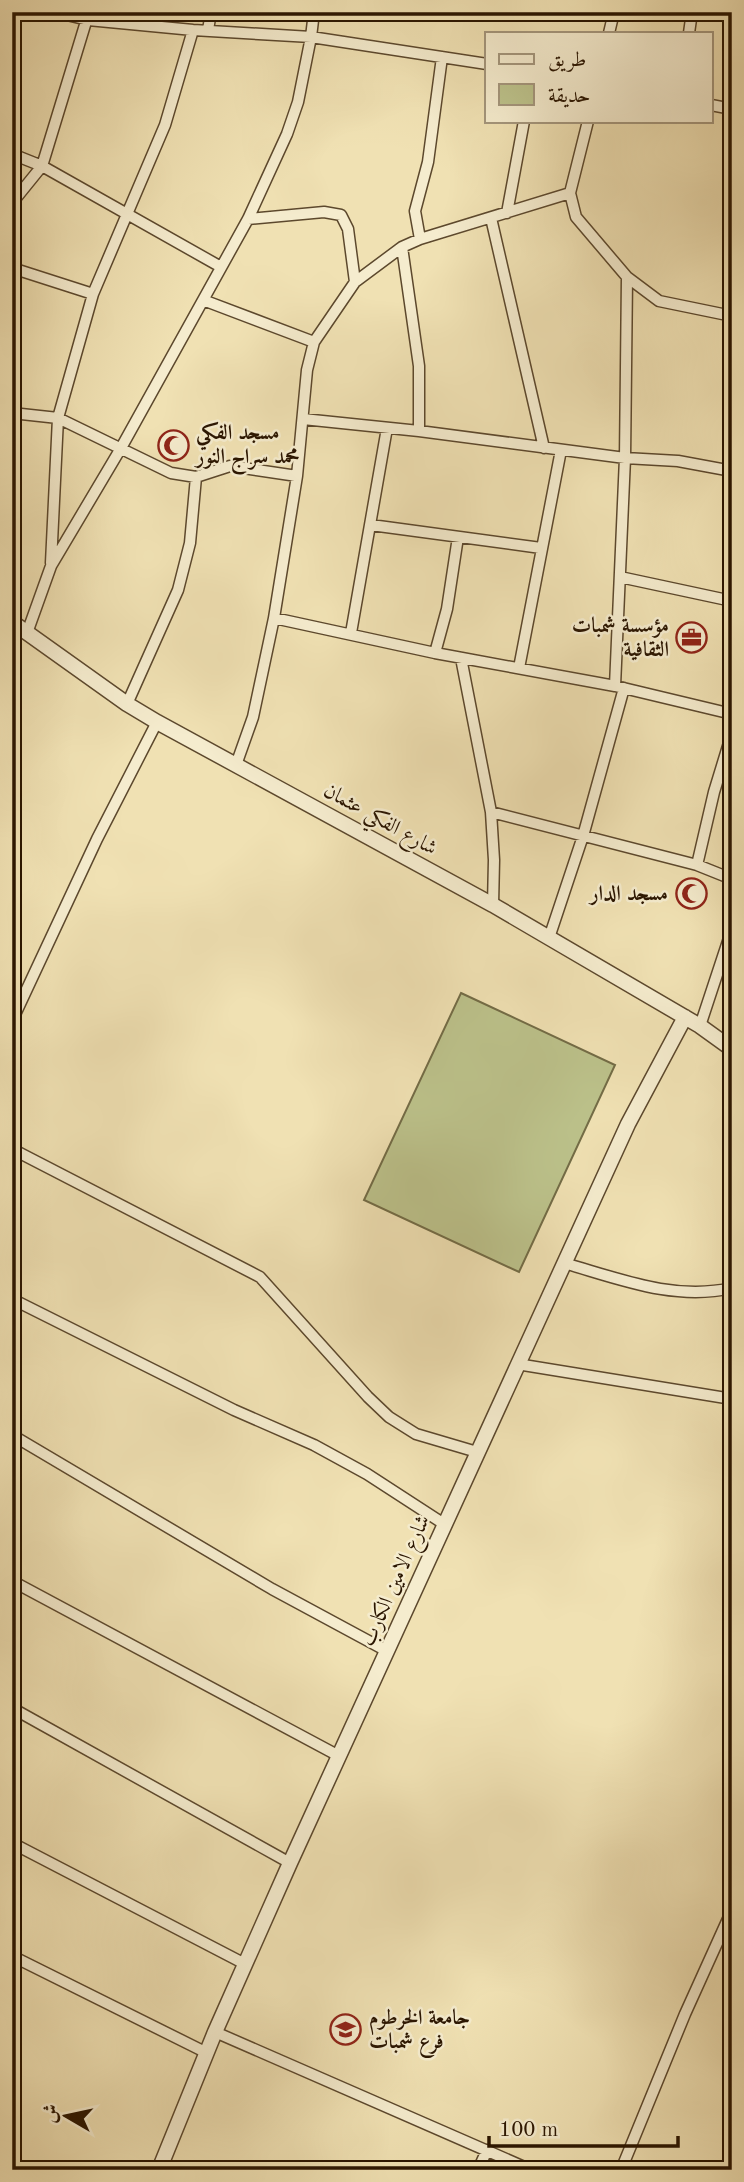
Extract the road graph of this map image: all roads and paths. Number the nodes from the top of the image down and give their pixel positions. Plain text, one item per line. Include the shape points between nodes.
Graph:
1 (54, 12) edge
2 (211, 12) edge
3 (314, 12) edge
4 (614, 12) edge
5 (692, 12) edge
6 (88, 16) edge
7 (192, 30) junction
8 (208, 30) junction
9 (609, 32) edge
10 (689, 32) edge
11 (311, 37) junction
12 (442, 57) junction
13 (485, 64) edge
14 (712, 105) edge
15 (732, 109) edge
16 (524, 122) edge
17 (588, 122) edge
18 (12, 154) edge
19 (42, 166) junction
20 (570, 193) junction
21 (12, 203) edge
22 (507, 213) junction
23 (128, 215) junction
24 (491, 218) junction
25 (248, 219) junction
26 (420, 239) junction
27 (402, 247) junction
28 (221, 267) junction
29 (12, 268) edge
30 (626, 277) junction
31 (355, 282) junction
32 (93, 294) junction
33 (202, 300) junction
34 (732, 316) edge
35 (314, 342) junction
36 (12, 414) edge
37 (58, 418) junction
38 (303, 419) junction
39 (387, 428) junction
40 (419, 431) junction
41 (121, 448) junction
42 (544, 448) junction
43 (561, 450) junction
44 (625, 458) junction
45 (732, 471) edge
46 (297, 476) junction
47 (196, 477) junction
48 (371, 525) junction
49 (457, 537) junction
50 (541, 548) junction
51 (51, 566) junction
52 (620, 577) junction
53 (732, 601) edge
54 (274, 618) junction
55 (12, 622) edge
56 (27, 633) junction
57 (351, 634) junction
58 (435, 653) junction
59 (461, 658) junction
60 (519, 668) junction
61 (619, 687) junction
62 (127, 704) junction
63 (732, 714) edge
64 (157, 722) junction
65 (732, 733) edge
66 (236, 765) junction
67 (491, 812) junction
68 (583, 836) junction
69 (697, 865) junction
70 (732, 879) edge
71 (493, 905) junction
72 (732, 929) edge
73 (548, 938) junction
74 (685, 1017) junction
75 (12, 1021) edge
76 (700, 1026) junction
77 (732, 1049) edge
78 (12, 1149) edge
79 (564, 1264) junction
80 (732, 1288) edge
81 (12, 1299) edge
82 (517, 1364) junction
83 (732, 1399) edge
84 (12, 1435) edge
85 (477, 1452) junction
86 (444, 1524) junction
87 (12, 1581) edge
88 (387, 1651) junction
89 (12, 1708) edge
90 (339, 1756) junction
91 (12, 1843) edge
92 (290, 1863) junction
93 (732, 1910) edge
94 (12, 1956) edge
95 (245, 1964) junction
96 (215, 2032) junction
97 (207, 2053) junction
98 (488, 2150) junction
99 (159, 2170) edge
100 (478, 2170) edge
101 (531, 2170) edge
102 (621, 2170) edge

1 - 6 street
2 - 8 street
3 - 11 street
4 - 9 street
5 - 10 street
6 - 7 street
6 - 19 street
7 - 8 street
7 - 23 street via 165,125
8 - 11 street
11 - 12 street
11 - 25 street via 287,134
12 - 13 street
12 - 26 street via 428,162 415,211
14 - 15 street
16 - 22 street
17 - 20 street
18 - 19 street
19 - 21 street
19 - 23 street
20 - 22 street
20 - 30 street via 576,217
22 - 24 street
23 - 28 street
23 - 32 street
24 - 26 street
24 - 42 street
25 - 28 street
25 - 31 street via 324,212 341,215 348,229
26 - 27 street
27 - 31 street
27 - 40 street via 419,366
28 - 33 street
29 - 32 street
30 - 34 street via 659,302
30 - 44 street
31 - 35 street
32 - 37 street
33 - 35 street
33 - 41 street
35 - 38 street
36 - 37 street
37 - 41 street
37 - 51 street
38 - 39 street
38 - 46 street
39 - 40 street
39 - 48 street
40 - 42 street
41 - 47 street via 171,473
41 - 51 street
42 - 43 street
43 - 44 street
43 - 50 street
44 - 45 street
44 - 52 street
46 - 47 street via 230,466
46 - 54 street
47 - 62 street via 190,543 177,590
48 - 49 street
48 - 57 street
49 - 50 street
49 - 58 street via 447,609
50 - 60 street
51 - 56 street
52 - 53 street
52 - 61 street
54 - 57 street
54 - 66 street via 253,717
55 - 56 street, شارع الفكي عثمان
56 - 62 street, شارع الفكي عثمان
57 - 58 street
58 - 59 street
59 - 60 street
59 - 67 street
60 - 61 street
61 - 63 street
61 - 68 street
62 - 64 street, شارع الفكي عثمان
64 - 66 street, شارع الفكي عثمان
64 - 75 street
65 - 69 street
66 - 71 street, شارع الفكي عثمان
67 - 68 street
67 - 71 street
68 - 69 street
68 - 73 street
69 - 70 street
71 - 73 street, شارع الفكي عثمان
72 - 76 street
73 - 74 street, شارع الفكي عثمان
74 - 76 street, شارع الفكي عثمان
74 - 79 street, شارع الامين الكارب via 628,1125
76 - 77 street, شارع الفكي عثمان
78 - 85 street via 260,1277 389,1417 416,1434
79 - 80 street via 661,1290
79 - 82 street, شارع الامين الكارب
81 - 86 street via 314,1445
82 - 83 street
82 - 85 street, شارع الامين الكارب
84 - 88 street via 272,1589
85 - 86 street, شارع الامين الكارب
86 - 88 street, شارع الامين الكارب
87 - 90 street
88 - 90 street, شارع الامين الكارب
89 - 92 street
90 - 92 street, شارع الامين الكارب
91 - 95 street
92 - 95 street, شارع الامين الكارب
93 - 102 street
94 - 97 street
95 - 96 street, شارع الامين الكارب
96 - 97 street, شارع الامين الكارب
96 - 98 street
97 - 99 street, شارع الامين الكارب
98 - 100 street
98 - 101 street

